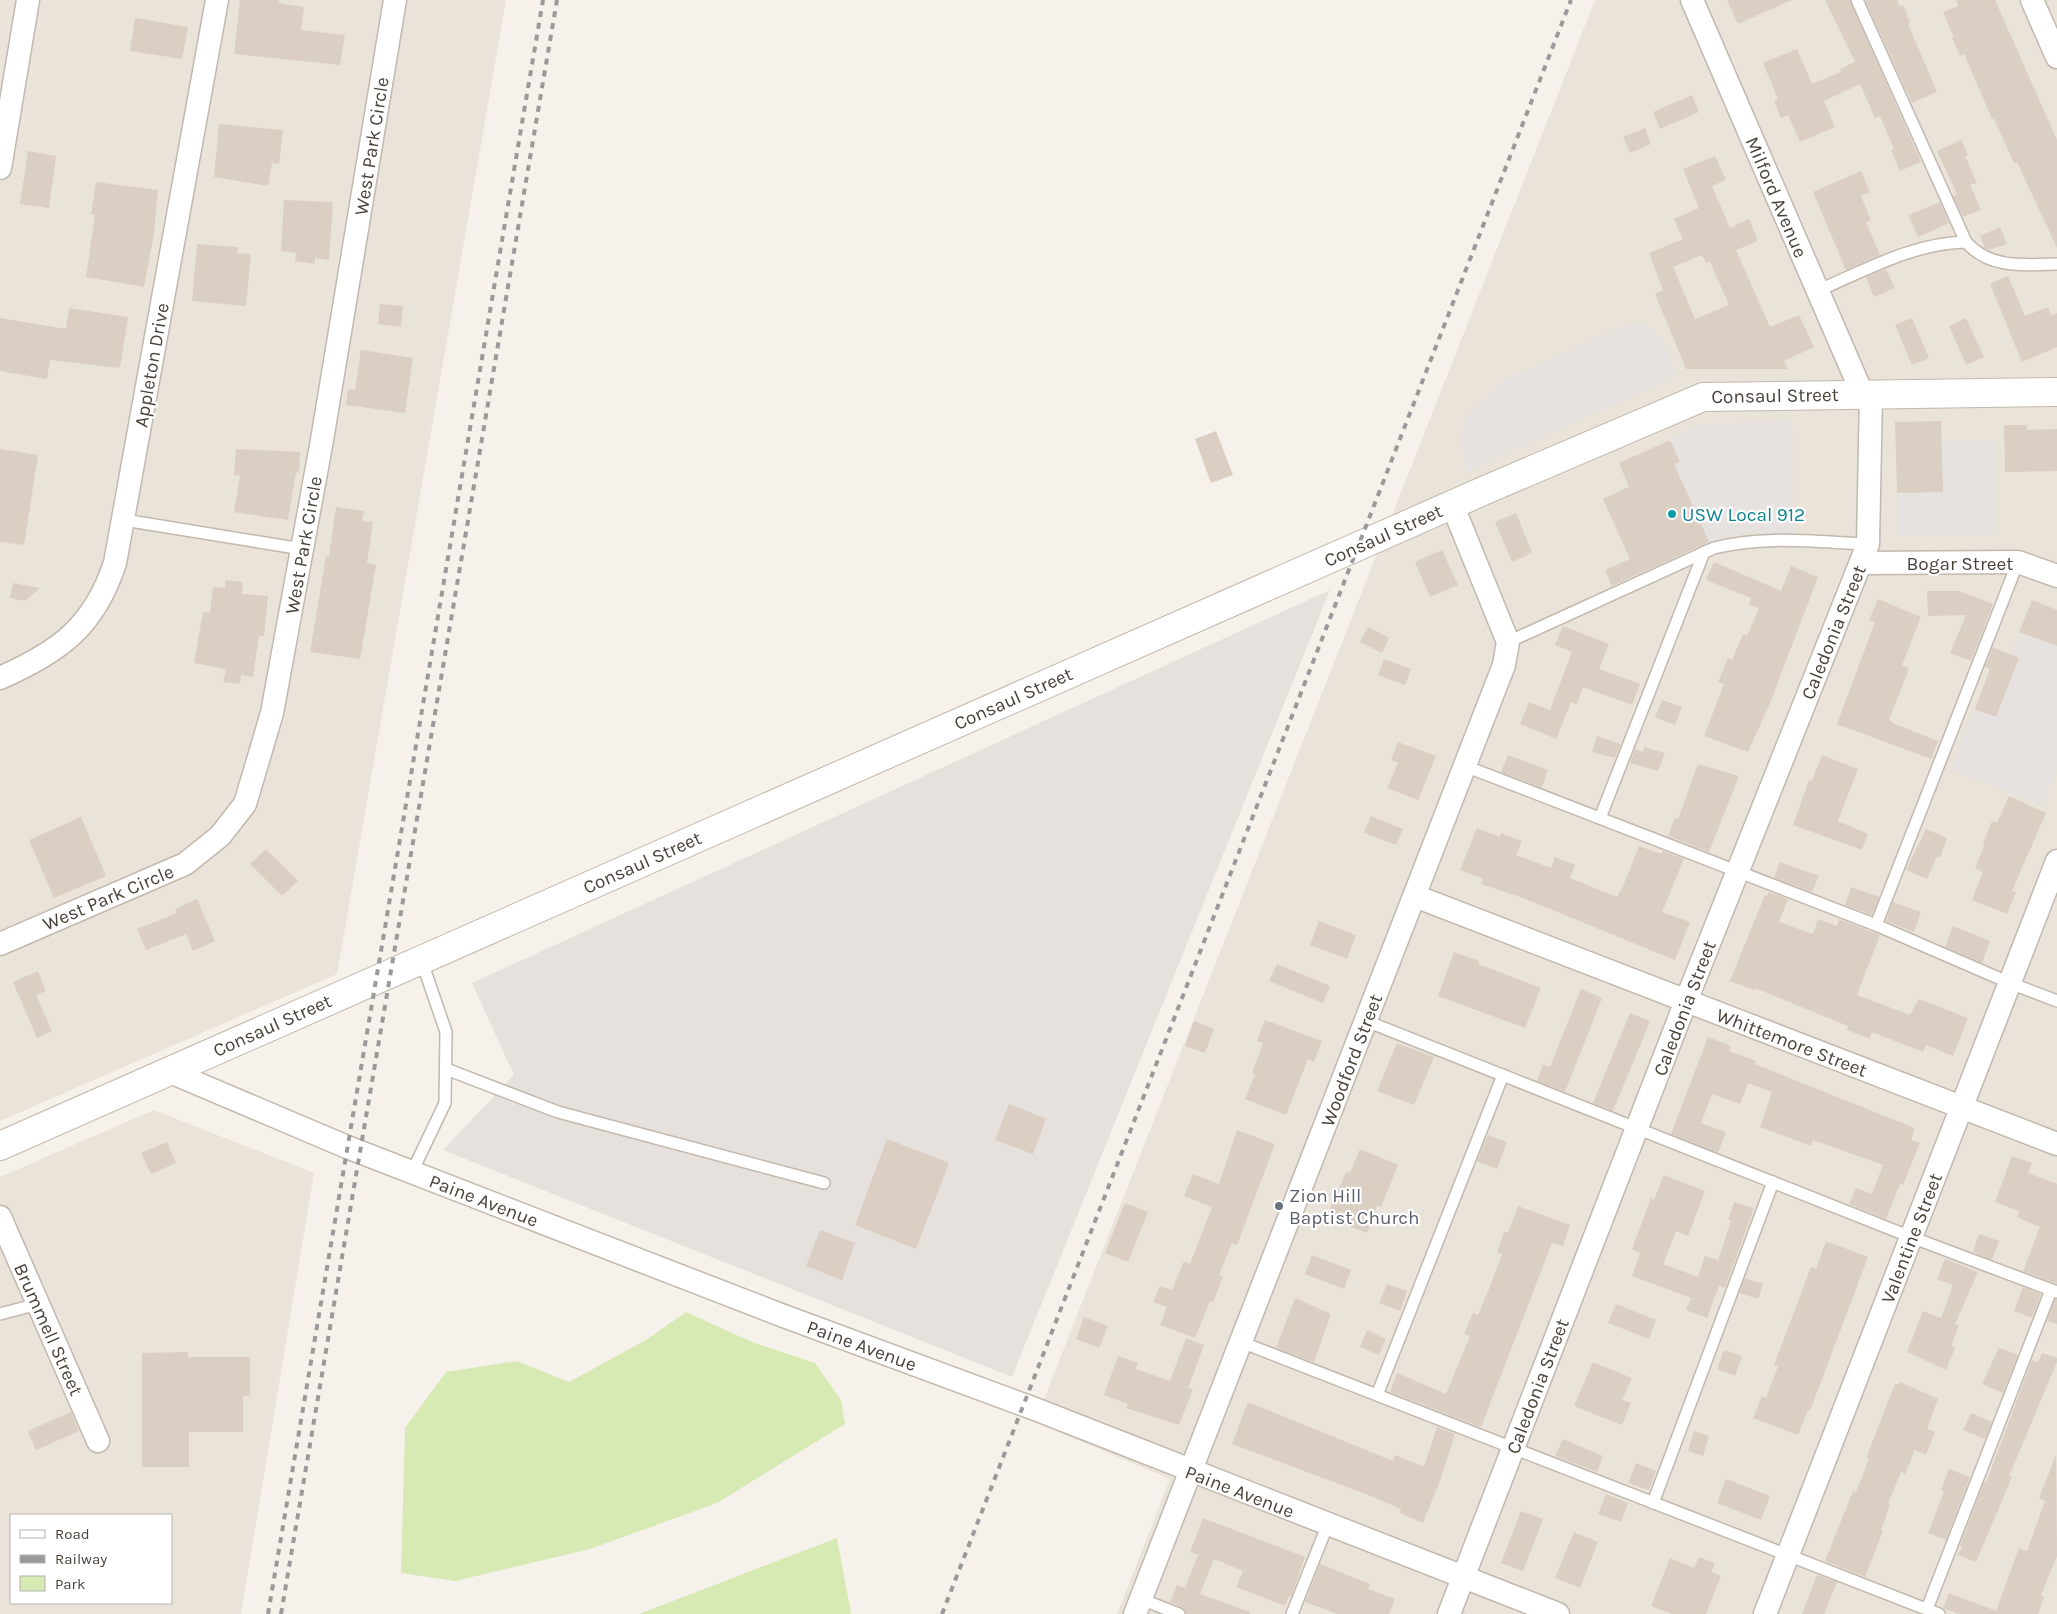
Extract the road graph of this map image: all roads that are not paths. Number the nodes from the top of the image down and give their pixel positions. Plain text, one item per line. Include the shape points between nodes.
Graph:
1 (28, 0) edge
2 (217, 0) edge
3 (395, 0) edge
4 (1692, 0) edge
5 (1857, 0) edge
6 (2032, 0) edge
7 (2057, 57) edge
8 (0, 168) edge
9 (1966, 242) junction
10 (2057, 264) edge
11 (1817, 291) junction
12 (2057, 392) edge
13 (1866, 394) junction
14 (1452, 504) junction
15 (124, 520) junction
16 (302, 549) junction
17 (1704, 552) junction
18 (1864, 554) junction
19 (2018, 562) junction
20 (2057, 576) edge
21 (1508, 642) junction
22 (0, 678) edge
23 (1465, 766) junction
24 (1600, 818) junction
25 (2057, 861) edge
26 (1738, 872) junction
27 (1415, 896) junction
28 (1876, 925) junction
29 (0, 944) edge
30 (421, 960) junction
31 (2010, 983) junction
32 (1686, 1001) junction
33 (2057, 1001) edge
34 (1366, 1021) junction
35 (446, 1069) junction
36 (168, 1072) junction
37 (1504, 1074) junction
38 (1962, 1106) junction
39 (1637, 1128) junction
40 (2057, 1144) edge
41 (0, 1146) edge
42 (412, 1172) junction
43 (1773, 1182) junction
44 (824, 1183) dead end
45 (0, 1217) edge
46 (1911, 1237) junction
47 (2054, 1291) edge
48 (38, 1304) junction
49 (0, 1314) edge
50 (1241, 1342) junction
51 (1377, 1395) junction
52 (98, 1442) dead end
53 (1513, 1448) junction
54 (1190, 1472) junction
55 (1653, 1503) junction
56 (1328, 1524) junction
57 (1788, 1555) junction
58 (1464, 1576) junction
59 (1138, 1606) edge
60 (1926, 1609) junction
61 (1180, 1614) edge
62 (1292, 1614) edge
63 (1449, 1614) edge
64 (1558, 1614) edge
65 (1765, 1614) edge
66 (1939, 1614) edge

1 - 8 street
2 - 15 street, Appleton Drive
3 - 16 street, West Park Circle
4 - 11 street, Milford Avenue
5 - 9 lane
6 - 7 street
9 - 10 lane via 1975,252 1997,261 2018,265
9 - 11 lane via 1943,242 1922,247
11 - 13 street, Milford Avenue
12 - 13 street, Consaul Street
13 - 14 street, Consaul Street via 1703,397
13 - 18 street, Caledonia Street
14 - 21 street
14 - 30 street, Consaul Street
15 - 16 lane
15 - 22 street, Appleton Drive via 106,591 82,625 33,664
16 - 29 street, West Park Circle via 272,713 245,804 220,836 185,864
17 - 18 lane via 1739,541 1761,540
17 - 21 lane
17 - 24 lane
18 - 19 street, Bogar Street
18 - 26 street, Caledonia Street
19 - 20 street, Bogar Street
19 - 28 lane
21 - 23 street, Woodford Street via 1504,665
23 - 24 lane
23 - 27 street, Woodford Street
24 - 26 lane
25 - 31 street, Valentine Street
26 - 28 lane
26 - 32 street, Caledonia Street
27 - 32 street, Whittemore Street
27 - 34 street, Woodford Street
28 - 31 lane
30 - 35 lane via 446,1032
30 - 36 street, Consaul Street
31 - 33 lane
31 - 38 street, Valentine Street
32 - 38 street, Whittemore Street
32 - 39 street, Caledonia Street
34 - 37 lane
34 - 50 street, Woodford Street
35 - 42 lane via 445,1103
35 - 44 lane via 558,1112
36 - 41 street, Consaul Street
36 - 42 street, Paine Avenue
37 - 39 lane
37 - 51 lane
38 - 40 street, Whittemore Street
38 - 46 street, Valentine Street
39 - 43 lane
39 - 53 street, Caledonia Street
42 - 54 street, Paine Avenue via 1035,1409
43 - 46 lane
43 - 55 lane
45 - 48 street, Brummell Street
46 - 47 lane
46 - 57 street, Valentine Street
47 - 60 lane
48 - 49 lane
48 - 52 street, Brummell Street
50 - 51 lane
50 - 54 street, Woodford Street
51 - 53 lane
53 - 55 lane
53 - 58 street, Caledonia Street
54 - 56 street, Paine Avenue
54 - 59 street, Woodford Street
55 - 57 lane
56 - 58 street, Paine Avenue
56 - 62 lane
57 - 60 lane
57 - 65 street, Valentine Street
58 - 63 street, Caledonia Street
58 - 64 street, Paine Avenue
59 - 61 lane
60 - 66 lane

